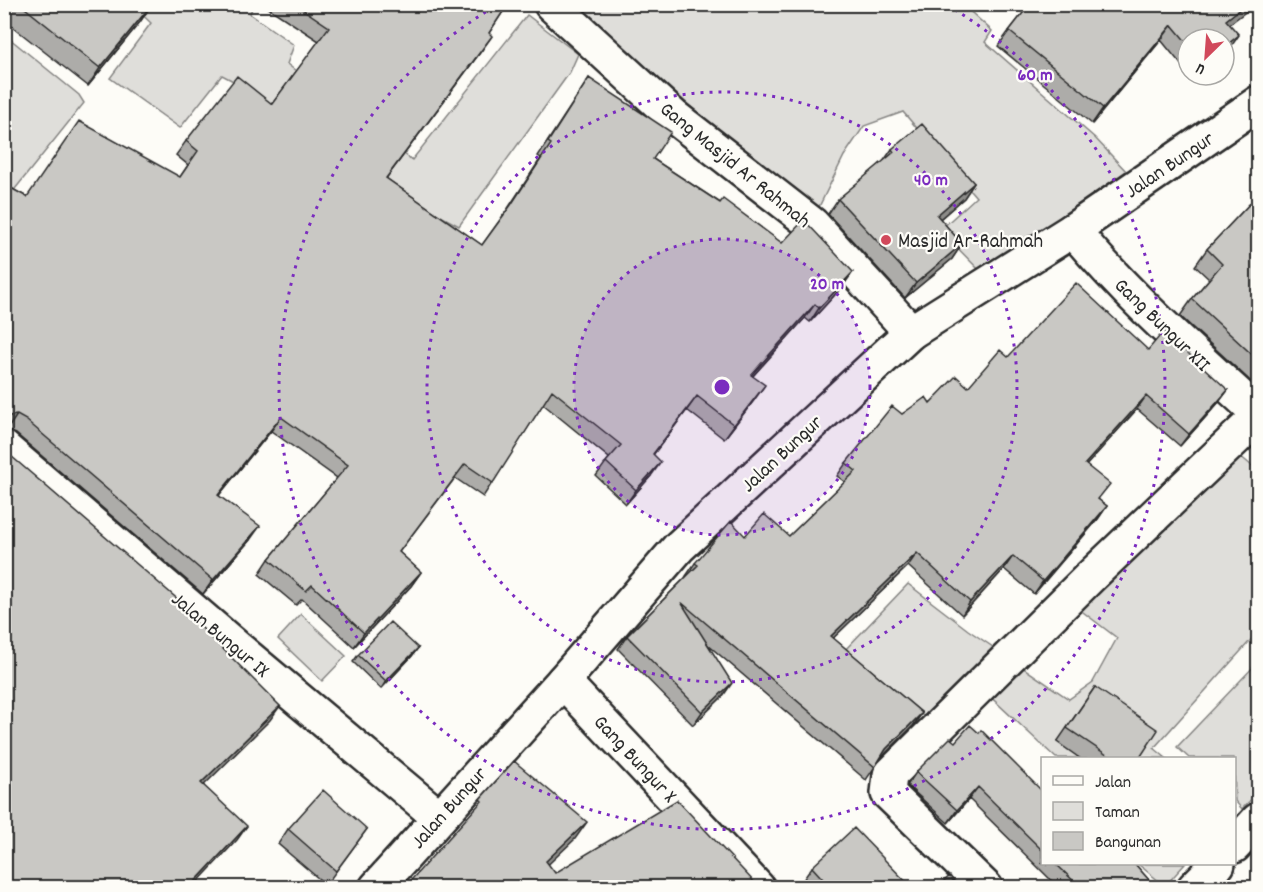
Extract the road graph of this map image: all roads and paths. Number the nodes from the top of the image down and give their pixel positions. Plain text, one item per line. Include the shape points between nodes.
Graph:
1 (551, 4) edge
2 (1258, 103) edge
3 (1073, 230) junction
4 (911, 332) junction
5 (1258, 412) edge
6 (1258, 417) edge
7 (4, 448) edge
8 (563, 681) junction
9 (439, 817) junction
10 (1258, 820) edge
11 (1236, 844) edge
12 (1217, 865) edge
13 (376, 888) edge
14 (758, 888) edge
15 (986, 888) edge
16 (1194, 888) edge

1 - 4 street, Gang Masjid Ar Rahmah via 674,116 812,224
2 - 3 street, Jalan Bungur
3 - 4 street, Jalan Bungur
3 - 5 street, Gang Bungur XII via 1162,325
4 - 8 street, Jalan Bungur via 680,547
6 - 15 street via 890,775 888,793
7 - 9 street, Jalan Bungur IX
8 - 9 street, Jalan Bungur
8 - 14 street, Gang Bungur X
9 - 13 street, Jalan Bungur
10 - 11 street
12 - 16 street

